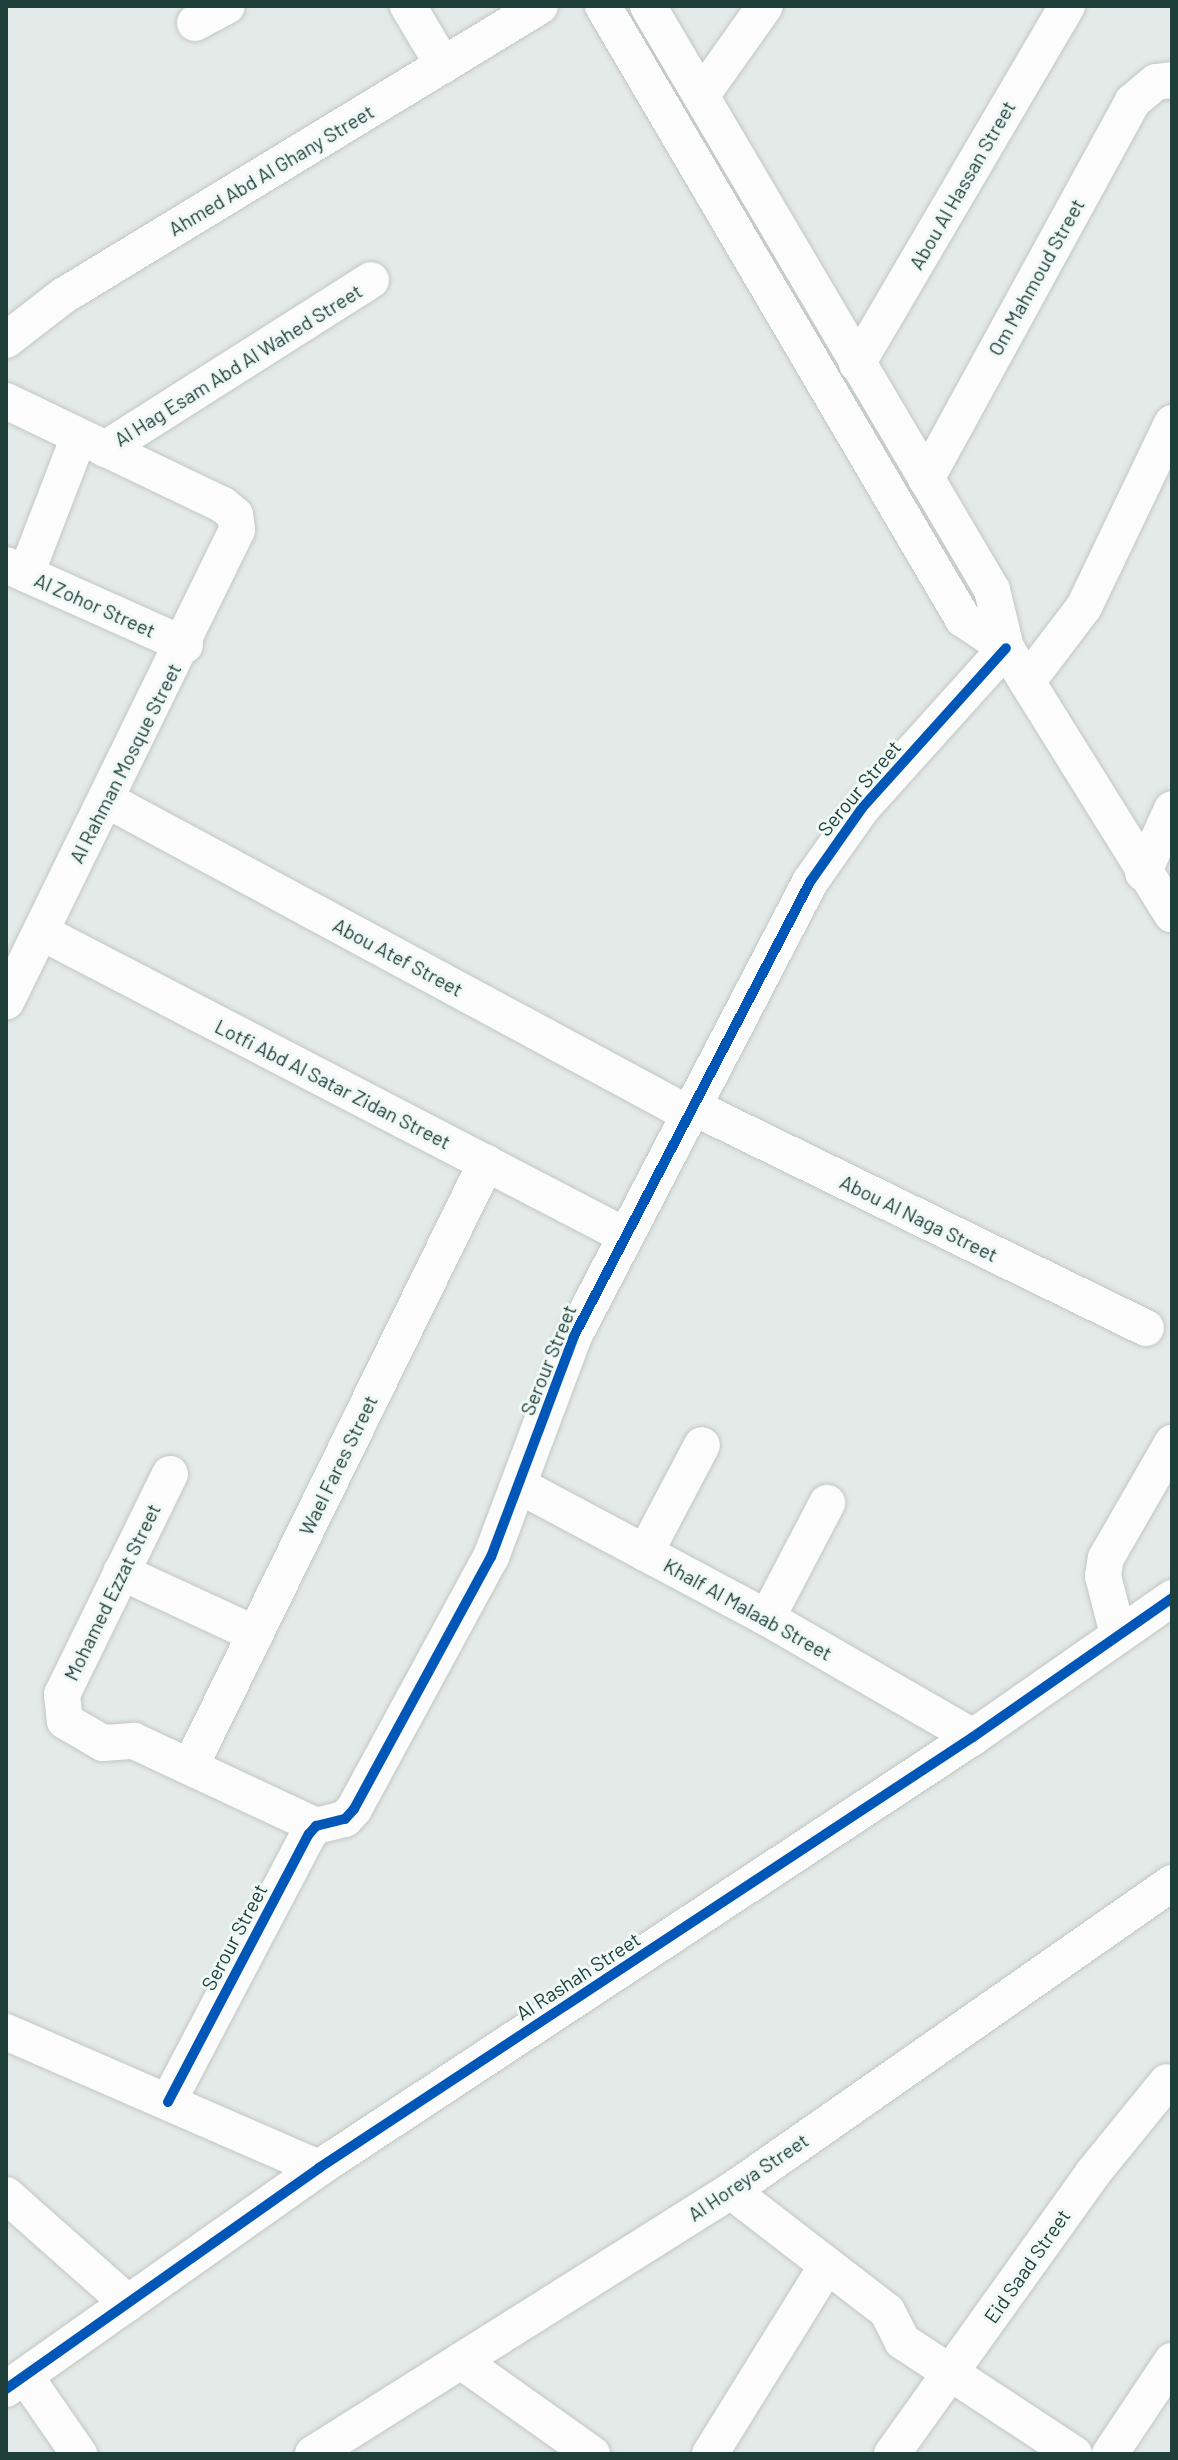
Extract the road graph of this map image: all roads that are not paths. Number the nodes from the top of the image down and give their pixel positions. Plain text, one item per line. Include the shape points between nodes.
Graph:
1 (227, 6) edge
2 (408, 6) edge
3 (540, 6) edge
4 (603, 6) edge
5 (648, 6) edge
6 (765, 6) edge
7 (1067, 6) edge
8 (195, 23) dead end
9 (443, 65) junction
10 (1164, 81) edge
11 (701, 96) junction
12 (371, 280) dead end
13 (6, 340) edge
14 (857, 364) junction
15 (6, 401) edge
16 (1172, 423) edge
17 (92, 443) junction
18 (926, 479) junction
19 (237, 522) joint
20 (16, 570) edge
21 (185, 645) junction
22 (1006, 648) junction
23 (1027, 682) junction
24 (107, 800) junction
25 (1172, 809) edge
26 (1143, 873) junction
27 (1172, 915) edge
28 (41, 932) junction
29 (6, 1002) edge
30 (691, 1110) junction
31 (486, 1163) junction
32 (626, 1236) junction
33 (1146, 1328) dead end
34 (1172, 1443) edge
35 (702, 1445) dead end
36 (170, 1474) dead end
37 (520, 1486) junction
38 (827, 1503) dead end
39 (645, 1553) junction
40 (121, 1572) junction
41 (1172, 1598) edge
42 (767, 1618) junction
43 (255, 1634) junction
44 (1118, 1634) junction
45 (973, 1737) junction
46 (190, 1767) junction
47 (316, 1826) junction
48 (1170, 1889) edge
49 (6, 2032) edge
50 (1167, 2082) dead end
51 (168, 2102) junction
52 (319, 2168) junction
53 (731, 2191) junction
54 (6, 2195) edge
55 (827, 2265) junction
56 (128, 2303) junction
57 (461, 2361) junction
58 (1172, 2361) edge
59 (949, 2375) junction
60 (15, 2382) edge
61 (330, 2450) edge
62 (77, 2452) edge
63 (592, 2454) edge
64 (710, 2454) edge
65 (892, 2454) edge
66 (1074, 2454) edge
67 (1110, 2454) edge

1 - 8 street
2 - 9 street
3 - 9 street, Ahmed Abd Al Ghany Street
4 - 22 street via 963,619
5 - 11 street
6 - 11 street
7 - 14 street, Abou Al Hassan Street
9 - 13 street, Ahmed Abd Al Ghany Street via 63,296
10 - 18 street, Om Mahmoud Street via 1132,102
11 - 14 street
12 - 17 street, Al Hag Esam Abd Al Wahed Street
14 - 18 street
15 - 17 street, Al Hag Esam Abd Al Wahed Street
16 - 23 street via 1084,607
17 - 19 street, Al Hag Esam Abd Al Wahed Street via 223,505
17 - 20 street
18 - 22 street via 992,590
19 - 21 street, Al Rahman Mosque Street via 233,544
20 - 21 street, Al Zohor Street
21 - 24 street, Al Rahman Mosque Street
22 - 23 street
22 - 30 street, Serour Street via 832,847
23 - 26 street
24 - 28 street, Al Rahman Mosque Street
24 - 30 street, Abou Atef Street
25 - 26 street
26 - 27 street
28 - 29 street, Al Rahman Mosque Street
28 - 31 street, Lotfi Abd Al Satar Zidan Street
30 - 32 street, Serour Street
30 - 33 street, Abou Al Naga Street
31 - 32 street, Lotfi Abd Al Satar Zidan Street
31 - 43 street, Wael Fares Street
32 - 37 street, Serour Street via 556,1378
34 - 44 street via 1106,1558 1103,1576
35 - 39 street
36 - 40 street, Mohamed Ezzat Street
37 - 39 street, Khalf Al Malaab Street
37 - 47 street, Serour Street via 491,1557 354,1809 345,1819
38 - 42 street
39 - 42 street, Khalf Al Malaab Street
40 - 43 street
40 - 46 street, Mohamed Ezzat Street via 62,1694 61,1713 71,1728 97,1741 134,1741
41 - 44 street, Al Rashah Street
42 - 45 street, Khalf Al Malaab Street
43 - 46 street, Wael Fares Street
44 - 45 street, Al Rashah Street
45 - 52 street, Al Rashah Street
46 - 47 street, Mohamed Ezzat Street
47 - 51 street, Serour Street
48 - 53 street, Al Horeya Street
49 - 51 street
50 - 59 street, Eid Saad Street via 1093,2173
51 - 52 street
52 - 56 street, Al Rashah Street
53 - 55 street
53 - 57 street, Al Horeya Street
54 - 56 street
55 - 59 street via 887,2311 902,2341
55 - 64 street
56 - 60 street, Al Rashah Street
57 - 61 street, Al Horeya Street
57 - 63 street
58 - 67 street
59 - 65 street, Eid Saad Street
59 - 66 street
60 - 62 street

